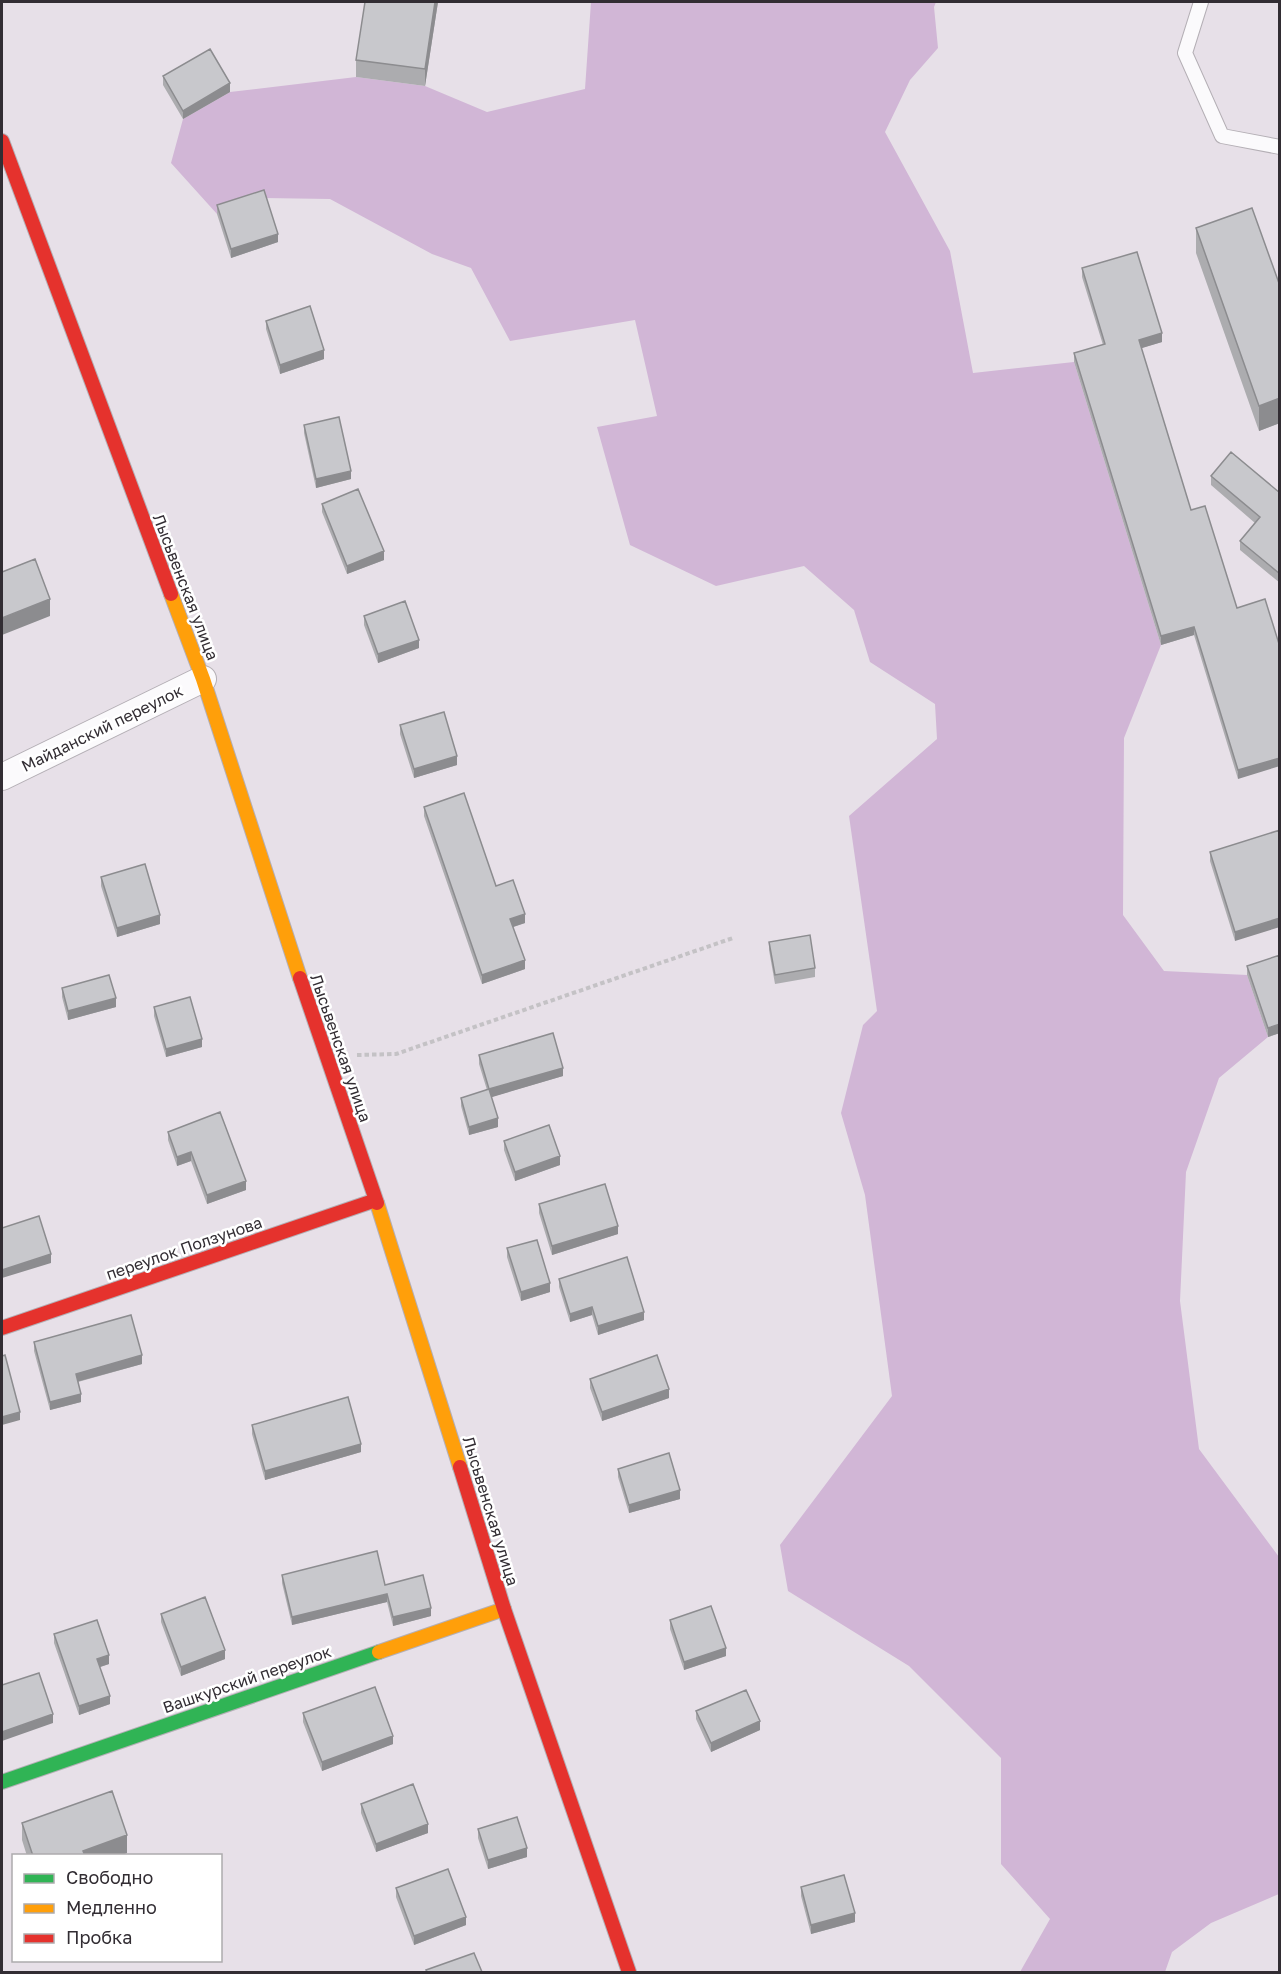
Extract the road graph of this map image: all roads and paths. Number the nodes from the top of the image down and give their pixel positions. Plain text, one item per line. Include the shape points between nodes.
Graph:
1 (1201, 2) edge
2 (2, 141) edge
3 (1280, 147) edge
4 (203, 679) junction
5 (2, 777) edge
6 (733, 938) dead end
7 (324, 1053) junction
8 (376, 1200) junction
9 (2, 1328) edge
10 (504, 1609) junction
11 (2, 1782) edge
12 (630, 1972) edge

1 - 3 lane via 1185,52 1222,136
2 - 4 street, Лысьвенская улица
4 - 5 street, Майданский переулок
4 - 7 street, Лысьвенская улица
6 - 7 path via 396,1054
7 - 8 street, Лысьвенская улица
8 - 9 street, переулок Ползунова
8 - 10 street, Лысьвенская улица
10 - 11 street, Вашкурский переулок
10 - 12 street, Лысьвенская улица

